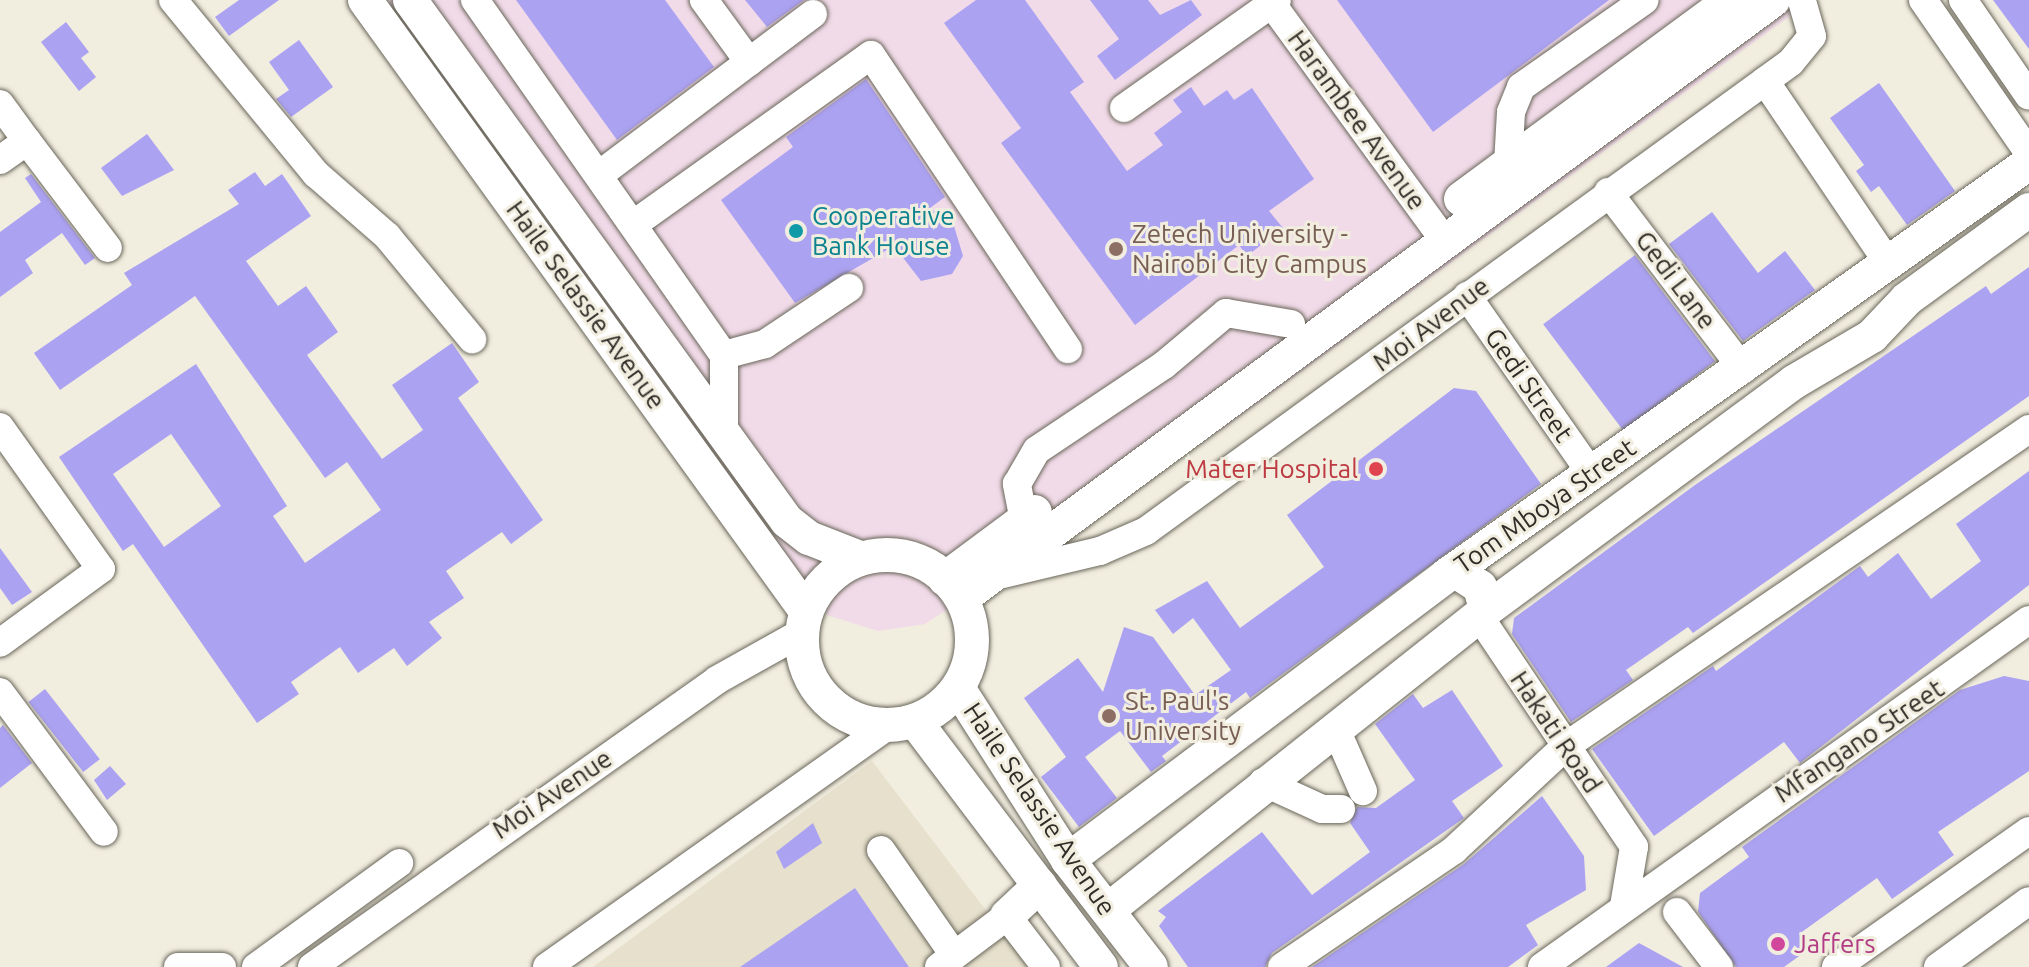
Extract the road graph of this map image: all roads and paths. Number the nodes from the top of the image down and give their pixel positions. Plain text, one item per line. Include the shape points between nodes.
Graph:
1 (173, 0) edge
2 (365, 0) edge
3 (410, 0) edge
4 (475, 0) edge
5 (704, 0) edge
6 (1645, 0) edge
7 (1731, 0) edge
8 (1773, 0) edge
9 (1802, 0) edge
10 (1923, 0) edge
11 (1963, 0) edge
12 (1273, 1) edge
13 (813, 14) dead end
14 (749, 62) junction
15 (1765, 81) junction
16 (2029, 96) edge
17 (0, 104) edge
18 (1124, 108) dead end
19 (27, 141) junction
20 (2029, 153) edge
21 (0, 160) edge
22 (2029, 163) edge
23 (1508, 164) junction
24 (599, 175) junction
25 (1608, 192) junction
26 (2029, 210) edge
27 (634, 224) junction
28 (1437, 230) junction
29 (108, 248) dead end
30 (1889, 264) junction
31 (849, 288) dead end
32 (1467, 296) junction
33 (1291, 324) junction
34 (472, 339) dead end
35 (1068, 349) dead end
36 (724, 355) junction
37 (1743, 369) junction
38 (0, 427) edge
39 (2029, 429) edge
40 (724, 435) junction
41 (1591, 473) junction
42 (1024, 521) junction
43 (860, 558) junction
44 (1454, 570) junction
45 (989, 577) junction
46 (954, 588) junction
47 (1414, 601) junction
48 (1482, 613) junction
49 (804, 622) junction
50 (2027, 627) edge
51 (0, 643) edge
52 (1444, 644) junction
53 (958, 688) junction
54 (0, 692) edge
55 (902, 724) junction
56 (1335, 727) junction
57 (1566, 746) junction
58 (1263, 782) junction
59 (1363, 791) dead end
60 (1341, 809) dead end
61 (2029, 831) edge
62 (104, 832) dead end
63 (1634, 847) junction
64 (881, 850) dead end
65 (1686, 858) junction
66 (1068, 860) junction
67 (399, 863) dead end
68 (1040, 885) junction
69 (2029, 901) edge
70 (1624, 906) junction
71 (1108, 910) junction
72 (1677, 912) junction
73 (1007, 916) junction
74 (946, 961) edge
75 (178, 967) edge
76 (222, 967) edge
77 (256, 967) edge
78 (312, 967) edge
79 (547, 967) edge
80 (1046, 967) edge
81 (1101, 967) edge
82 (1151, 967) edge
83 (1282, 967) edge
84 (1542, 967) edge
85 (1719, 967) edge
86 (1836, 967) edge
87 (1938, 967) edge

1 - 34 street via 316,174 387,236
2 - 49 main road, Haile Selassie Avenue
3 - 40 main road, Haile Selassie Avenue
4 - 24 street
5 - 14 street
6 - 23 street via 1521,87 1511,112
7 - 23 main road, Moi Avenue
8 - 28 main road, Moi Avenue
9 - 15 street, Moi Avenue via 1812,36
10 - 20 street
11 - 16 street
12 - 18 street
12 - 28 street, Harambee Avenue
13 - 14 street
14 - 24 street
15 - 25 street, Moi Avenue
15 - 30 street
17 - 19 street
19 - 21 street
19 - 29 street
22 - 30 main road, Tom Mboya Street
23 - 28 main road, Moi Avenue
24 - 27 street
25 - 32 street, Moi Avenue
25 - 37 street, Gedi Lane
26 - 48 main road, Tom Mboya Street via 1907,299 1872,336 1794,382
27 - 35 street via 871,55
27 - 36 street
28 - 33 main road, Moi Avenue
28 - 45 main road, Moi Avenue
30 - 37 main road, Tom Mboya Street
31 - 36 street via 765,344
32 - 41 street, Gedi Street
32 - 45 street, Moi Avenue via 1146,531 1100,551
33 - 42 main road, Moi Avenue
33 - 42 street via 1226,313 1164,365 1037,450 1017,484
36 - 40 street
37 - 41 main road, Tom Mboya Street
38 - 51 street via 101,569
39 - 57 street
40 - 43 main road, Haile Selassie Avenue via 787,521 809,538
41 - 44 main road, Tom Mboya Street
42 - 46 main road, Moi Avenue
43 - 46 main road, Haile Selassie Avenue via 912,557
43 - 49 main road via 836,573
44 - 47 main road, Tom Mboya Street
44 - 48 main road via 1480,587
45 - 46 main road, Moi Avenue
46 - 53 main road, Haile Selassie Avenue via 973,640
47 - 52 main road via 1423,635
47 - 66 main road, Tom Mboya Street
48 - 52 main road, Tom Mboya Street
48 - 57 street, Hakati Road
49 - 55 main road, Haile Selassie Avenue via 811,679 824,699 843,714
49 - 78 street, Moi Avenue via 417,886
50 - 65 street, Mfangano Street
52 - 56 main road, Tom Mboya Street
53 - 55 main road, Haile Selassie Avenue
53 - 66 main road, Haile Selassie Avenue
54 - 62 street
55 - 68 main road, Haile Selassie Avenue
55 - 79 street
56 - 58 main road, Tom Mboya Street
56 - 59 street
57 - 63 street, Hakati Road
57 - 83 street via 1454,850
58 - 60 street via 1322,809
58 - 71 main road, Tom Mboya Street
61 - 86 street
63 - 65 street
63 - 70 street
64 - 74 street
65 - 70 street, Mfangano Street
65 - 72 street
66 - 71 main road, Haile Selassie Avenue
67 - 77 street
68 - 73 main road, Haile Selassie Avenue
68 - 81 main road, Haile Selassie Avenue
69 - 87 street
70 - 72 street
70 - 84 street
71 - 82 main road, Haile Selassie Avenue
72 - 85 street
73 - 74 street
73 - 80 street
75 - 76 street

